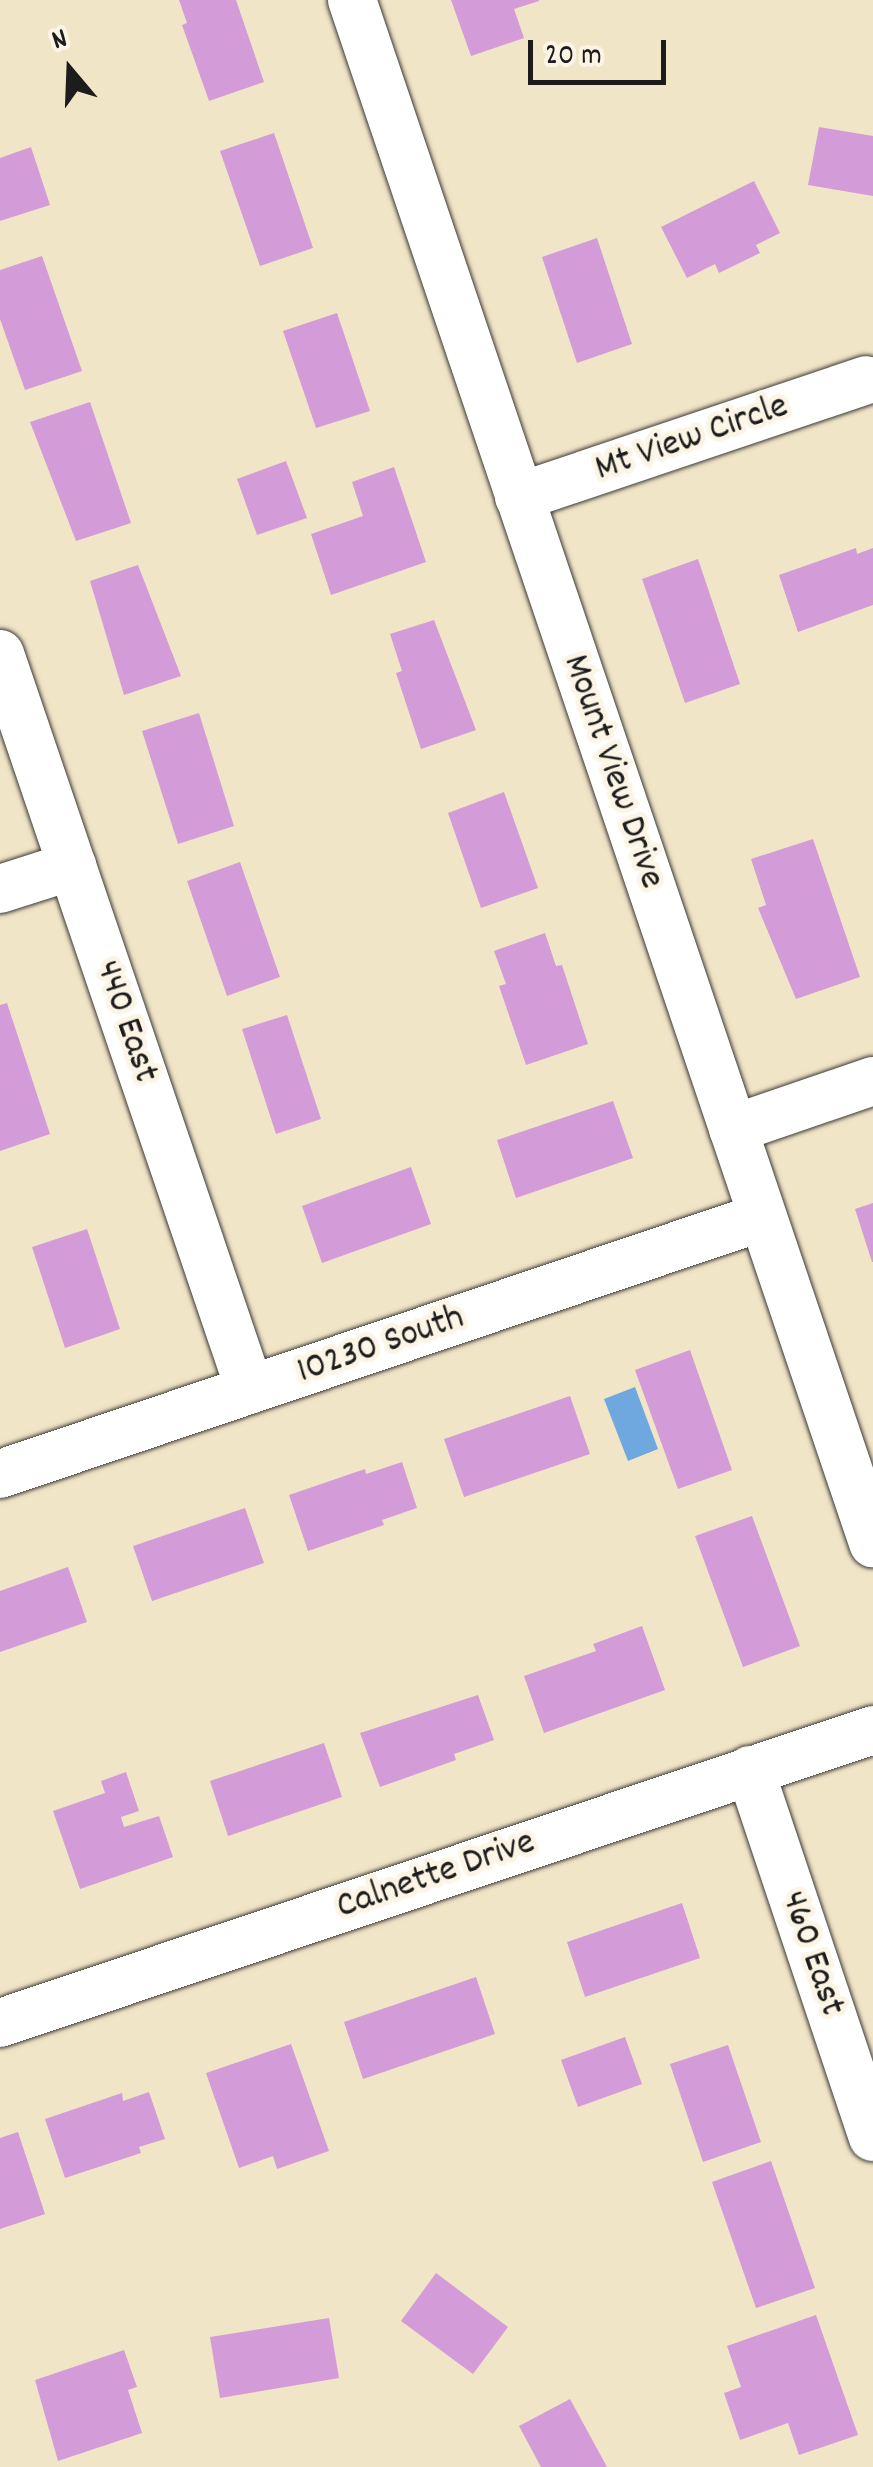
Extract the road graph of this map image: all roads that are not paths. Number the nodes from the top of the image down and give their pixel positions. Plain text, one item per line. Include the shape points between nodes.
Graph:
1 (352, 0) edge
2 (866, 380) dead end
3 (520, 497) junction
4 (0, 654) edge
5 (72, 866) junction
6 (0, 890) edge
7 (873, 1082) edge
8 (733, 1129) junction
9 (762, 1217) junction
10 (250, 1390) junction
11 (0, 1474) edge
12 (873, 1544) edge
13 (873, 1730) edge
14 (750, 1770) junction
15 (0, 2023) edge
16 (873, 2137) edge

1 - 3 street, Mount View Drive
2 - 3 street, Mt View Circle
3 - 8 street, Mount View Drive
4 - 5 street, 440 East
5 - 6 street
5 - 10 street, 440 East
7 - 8 street
8 - 9 street, Mount View Drive
9 - 10 street, 10230 South
9 - 12 street, Mount View Drive
10 - 11 street, 10230 South
13 - 14 street, Calnette Drive
14 - 15 street, Calnette Drive
14 - 16 street, 460 East

